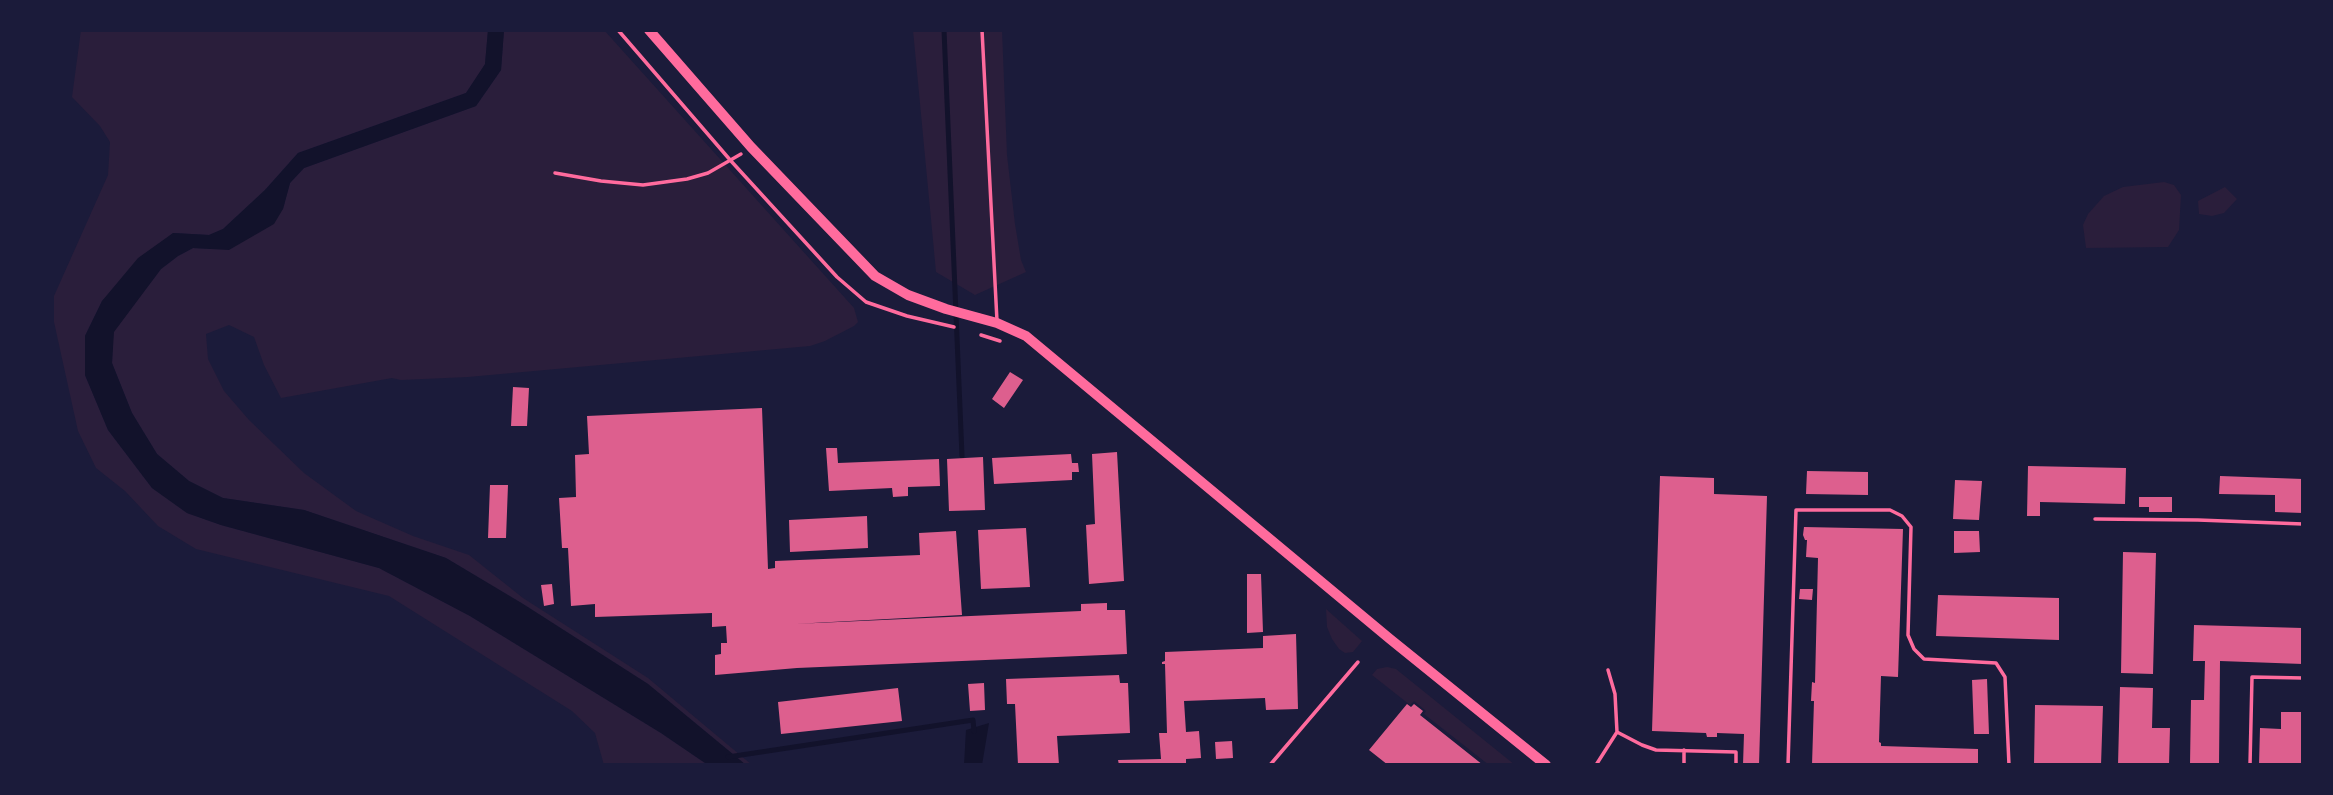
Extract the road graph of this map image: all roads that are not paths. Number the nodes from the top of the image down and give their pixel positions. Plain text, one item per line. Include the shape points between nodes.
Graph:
1 (649, 30) edge
2 (982, 30) edge
3 (998, 323) junction
4 (2095, 519) dead end
5 (2303, 524) edge
6 (1359, 663) dead end
7 (1608, 670) dead end
8 (2303, 678) edge
9 (1617, 732) junction
10 (1684, 750) junction
11 (1270, 765) edge
12 (1546, 765) edge
13 (1596, 765) edge
14 (1684, 765) edge
15 (1736, 765) edge
16 (1788, 765) edge
17 (2009, 765) edge
18 (2250, 765) edge

1 - 3 street via 751,147 875,276 908,295
2 - 3 lane
3 - 12 street via 1026,336
4 - 5 lane
6 - 11 lane
7 - 9 lane
8 - 18 lane via 2252,677
9 - 10 lane via 1656,750
9 - 13 lane
10 - 14 lane
10 - 15 lane via 1736,751
16 - 17 lane via 1796,510 1890,510 1911,527 1908,635 1914,649 1924,659 1996,663 2005,677

